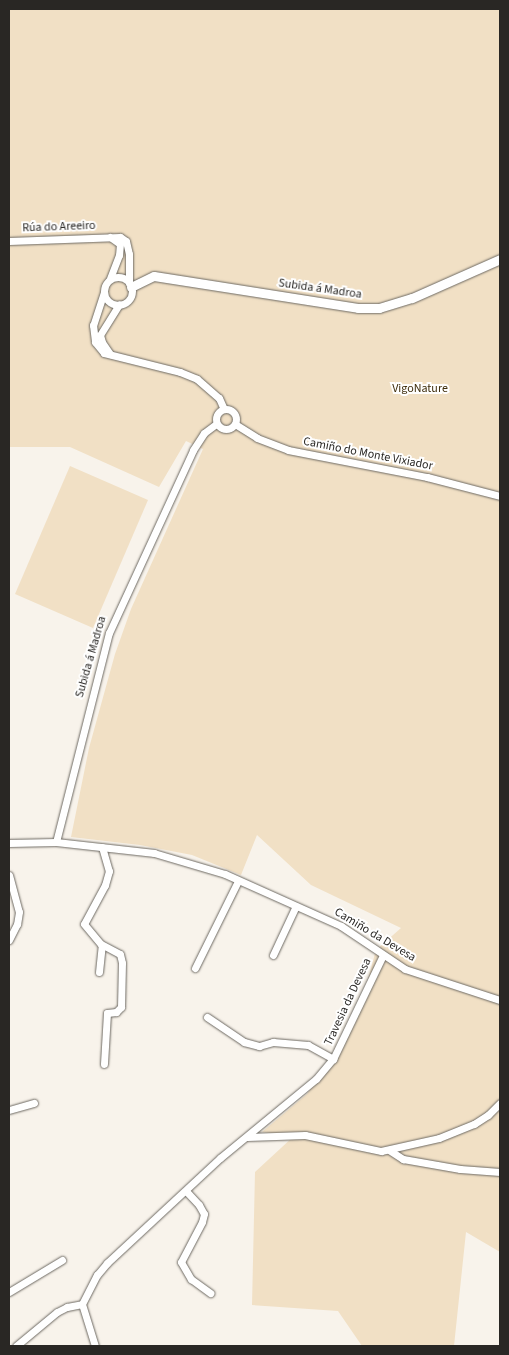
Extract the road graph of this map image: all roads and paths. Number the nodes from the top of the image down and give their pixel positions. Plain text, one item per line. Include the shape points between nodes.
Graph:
1 (109, 236) junction
2 (9, 241) edge
3 (500, 259) edge
4 (110, 279) junction
5 (130, 285) junction
6 (104, 292) junction
7 (119, 304) junction
8 (112, 357) junction
9 (224, 409) junction
10 (216, 424) junction
11 (235, 424) junction
12 (500, 496) edge
13 (56, 842) junction
14 (9, 843) edge
15 (102, 847) junction
16 (9, 874) edge
17 (238, 881) junction
18 (296, 906) junction
19 (9, 940) edge
20 (102, 945) junction
21 (273, 955) dead end
22 (383, 955) junction
23 (195, 968) dead end
24 (99, 972) dead end
25 (500, 1000) edge
26 (206, 1017) dead end
27 (333, 1059) junction
28 (104, 1064) dead end
29 (34, 1103) dead end
30 (500, 1103) edge
31 (9, 1110) edge
32 (247, 1137) junction
33 (389, 1150) junction
34 (500, 1172) edge
35 (186, 1191) junction
36 (62, 1260) dead end
37 (9, 1292) edge
38 (210, 1292) dead end
39 (82, 1304) junction
40 (16, 1346) edge
41 (95, 1346) edge

1 - 2 street, Rúa do Areeiro
1 - 4 street, Rúa do Areeiro via 120,244
1 - 5 street, Rúa do Areeiro via 126,241
3 - 5 street, Subida á Madroa via 412,298 379,308 358,308 154,276
4 - 5 street via 122,277
4 - 6 street
5 - 7 street via 130,297
6 - 7 street via 110,301
6 - 8 street via 93,325 94,336 98,348
7 - 8 street via 100,335
8 - 9 street via 180,372 197,379 219,398
9 - 10 street, Subida á Madroa via 217,413
9 - 11 street via 234,413
10 - 11 street via 225,430
10 - 13 street, Subida á Madroa via 193,450 109,632
11 - 12 street, Camiño do Monte Vixiador via 257,438 288,450 427,477
13 - 14 street
13 - 15 street, Camiño da Devesa
15 - 17 street, Camiño da Devesa via 154,853 225,874
15 - 20 street via 109,871 84,924
16 - 19 street via 19,912 18,924
17 - 18 street, Camiño da Devesa
17 - 23 street
18 - 21 street
18 - 22 street, Camiño da Devesa via 341,926
20 - 24 street
20 - 28 street via 120,954 122,963 121,1007 107,1014
22 - 25 street, Camiño da Devesa via 405,969
22 - 27 street, Travesia da Devesa
26 - 27 street, Travesia da Devesa via 244,1042 259,1046 273,1042 308,1045
27 - 32 street, Travesia da Devesa via 316,1079
29 - 31 street
30 - 33 street via 488,1116 474,1124 439,1138
32 - 33 street via 305,1136
32 - 35 street
33 - 34 street via 402,1159
35 - 38 street via 204,1214 181,1262 191,1279
35 - 39 street via 107,1263
36 - 37 street
39 - 40 street via 57,1312
39 - 41 street

